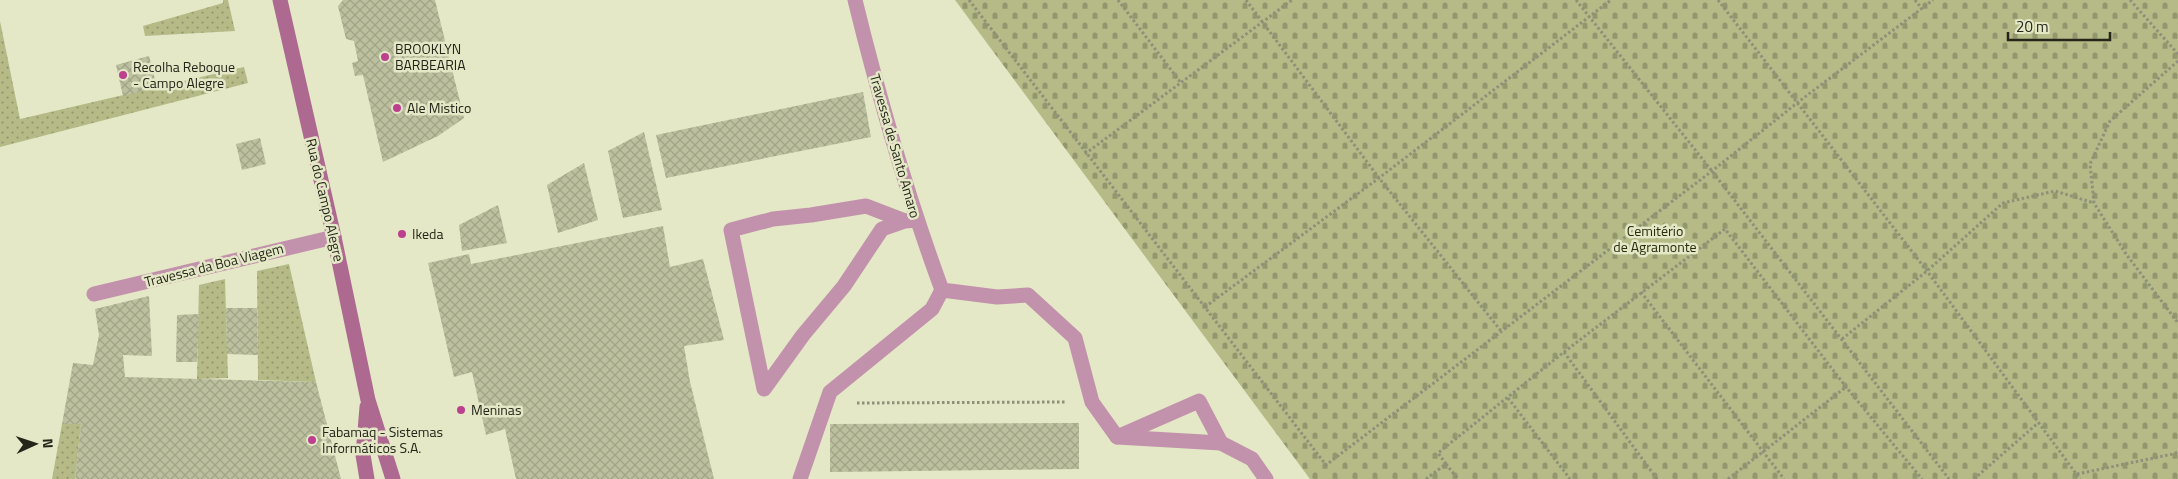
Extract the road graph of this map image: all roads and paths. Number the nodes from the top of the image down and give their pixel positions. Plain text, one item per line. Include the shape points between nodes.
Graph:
1 (280, 0) edge
2 (855, 0) edge
3 (969, 0) edge
4 (1118, 0) edge
5 (1246, 0) edge
6 (1292, 0) edge
7 (1576, 0) edge
8 (1611, 0) edge
9 (1718, 0) edge
10 (1915, 0) edge
11 (1933, 0) edge
12 (2130, 0) edge
13 (1922, 9) junction
14 (1589, 17) junction
15 (1262, 22) junction
16 (2178, 54) edge
17 (2178, 61) edge
18 (1181, 83) junction
19 (1797, 103) junction
20 (1086, 154) junction
21 (1712, 171) junction
22 (1379, 178) junction
23 (2094, 204) junction
24 (911, 221) junction
25 (334, 237) junction
26 (1927, 270) junction
27 (942, 290) junction
28 (1641, 292) junction
29 (94, 294) dead end
30 (1204, 307) junction
31 (2178, 323) edge
32 (1501, 331) junction
33 (1842, 339) junction
34 (1564, 352) junction
35 (1846, 387) junction
36 (1508, 398) junction
37 (368, 400) junction
38 (1092, 402) junction
39 (827, 404) junction
40 (2038, 423) junction
41 (1117, 437) junction
42 (1221, 443) junction
43 (1762, 450) junction
44 (2178, 452) edge
45 (1446, 464) junction
46 (2077, 474) junction
47 (367, 479) edge
48 (393, 479) edge
49 (800, 479) edge
50 (1266, 479) edge
51 (1426, 479) edge
52 (1458, 479) edge
53 (1570, 479) edge
54 (1657, 479) edge
55 (1728, 479) edge
56 (1784, 479) edge
57 (1922, 479) edge
58 (1949, 479) edge
59 (1974, 479) edge
60 (2080, 479) edge

1 - 25 main road, Rua do Campo Alegre
2 - 24 street, Travessa de Santo Amaro
3 - 20 path
4 - 18 path
5 - 15 path
6 - 15 path
7 - 14 path
8 - 14 path
9 - 19 path
10 - 13 path
11 - 13 path
12 - 16 path
13 - 19 path
14 - 21 path
14 - 22 path
15 - 18 path
15 - 22 path
17 - 23 path via 2110,121 2090,164
18 - 20 path
19 - 21 path
19 - 26 path
20 - 30 path
21 - 32 path
21 - 33 path
22 - 30 path
22 - 32 path
23 - 26 path via 2055,191 2003,203
23 - 31 path via 2126,254
24 - 24 street via 866,206 772,219 731,230 764,389 844,286 882,229
24 - 27 street, Travessa de Santo Amaro
25 - 29 street, Travessa da Boa Viagem
25 - 37 main road, Rua do Campo Alegre
26 - 33 path
26 - 40 path
27 - 38 street via 996,296 1028,295 1075,338
27 - 39 street via 932,309 830,392
28 - 34 path
28 - 35 path via 1725,229
28 - 43 path
30 - 32 path via 1326,465
33 - 58 path
34 - 36 path
34 - 54 path
35 - 43 path
35 - 57 path
36 - 45 path via 1438,452
36 - 53 path
37 - 47 main road, Rua do Campo Alegre via 363,455
37 - 48 main road, Rua do Campo Alegre
38 - 39 path
38 - 41 street
39 - 49 street
40 - 46 path
40 - 59 path
41 - 42 street
41 - 42 street via 1199,401
42 - 50 street via 1252,459
43 - 55 path
43 - 56 path
44 - 46 path
45 - 51 path
45 - 52 path
46 - 60 path

